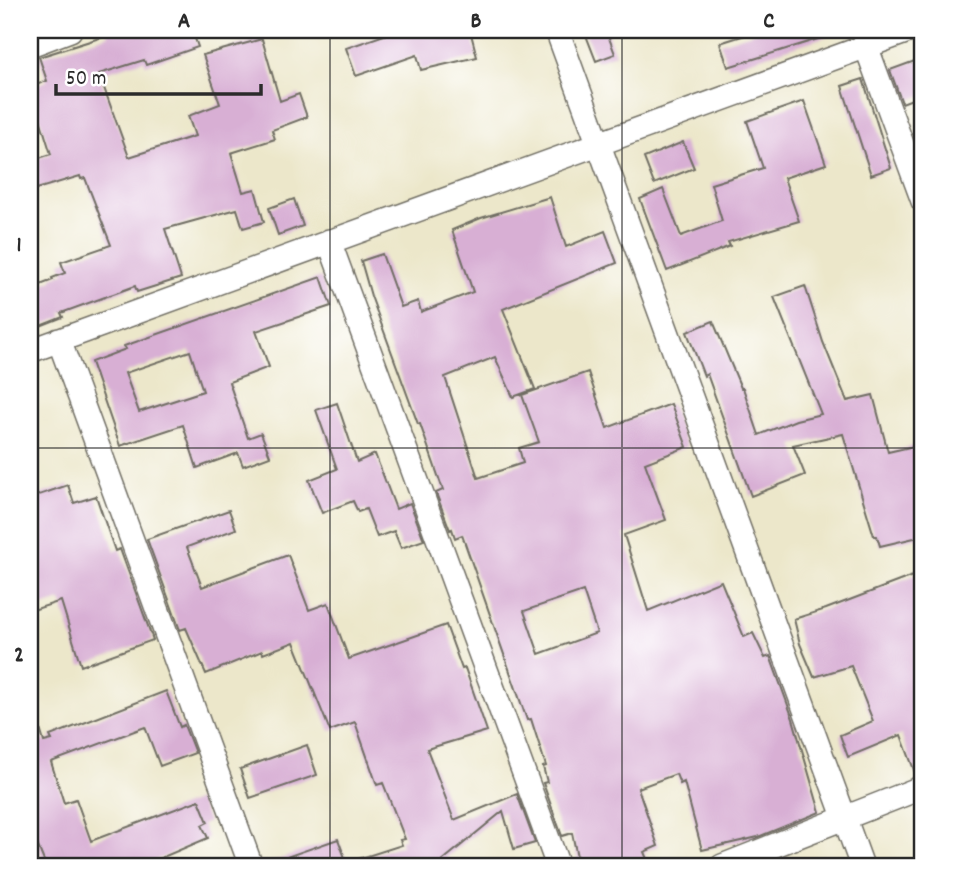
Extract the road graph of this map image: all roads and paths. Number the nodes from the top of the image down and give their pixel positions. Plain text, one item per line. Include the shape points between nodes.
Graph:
1 (70, 30) edge
2 (557, 30) edge
3 (911, 30) edge
4 (30, 45) edge
5 (866, 46) junction
6 (598, 144) junction
7 (923, 201) edge
8 (329, 241) junction
9 (59, 340) junction
10 (30, 351) edge
11 (923, 786) edge
12 (844, 818) junction
13 (251, 866) edge
14 (558, 866) edge
15 (722, 866) edge
16 (862, 866) edge

1 - 4 street
2 - 6 street
3 - 5 street
5 - 6 street
5 - 7 street
6 - 8 street
6 - 12 street
8 - 9 street
8 - 14 street
9 - 10 street
9 - 13 street
11 - 12 street
12 - 15 street
12 - 16 street

